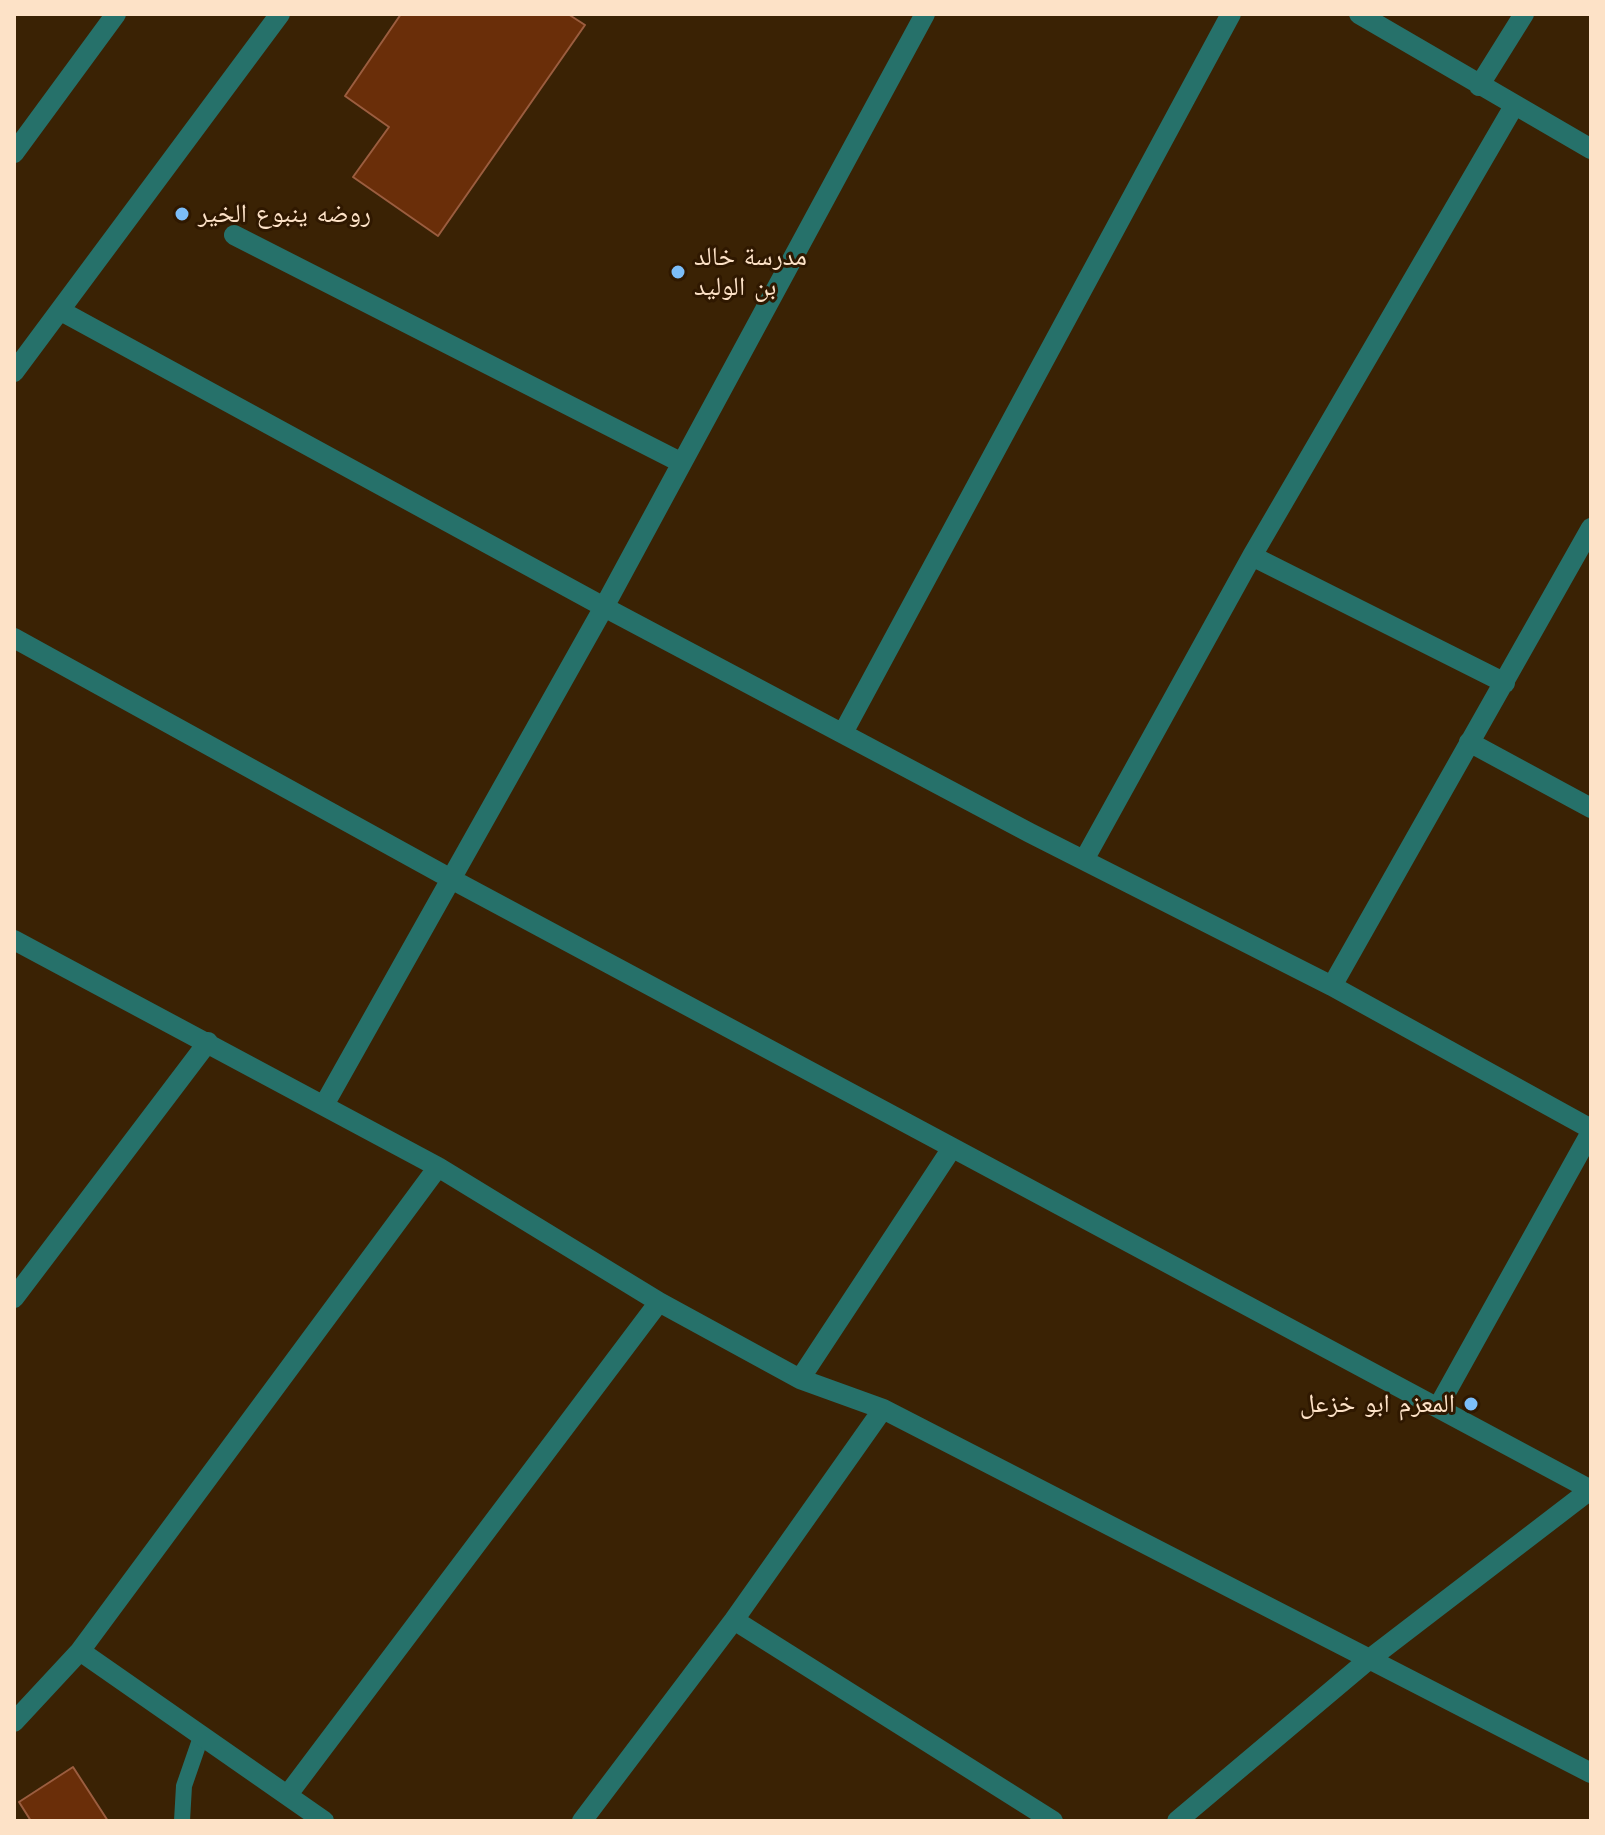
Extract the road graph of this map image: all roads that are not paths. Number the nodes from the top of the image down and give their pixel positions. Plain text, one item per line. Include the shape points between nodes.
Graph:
1 (116, 14) edge
2 (280, 14) edge
3 (925, 14) edge
4 (1231, 14) edge
5 (1359, 14) edge
6 (1524, 14) edge
7 (1479, 86) junction
8 (1514, 106) junction
9 (1591, 149) edge
10 (14, 153) edge
11 (234, 235) dead end
12 (61, 311) junction
13 (14, 372) edge
14 (682, 463) junction
15 (1591, 528) edge
16 (1252, 556) junction
17 (604, 607) junction
18 (14, 638) edge
19 (1505, 683) junction
20 (844, 731) junction
21 (1469, 742) junction
22 (1591, 808) edge
23 (1084, 860) junction
24 (453, 880) junction
25 (14, 940) edge
26 (1332, 986) junction
27 (208, 1042) junction
28 (324, 1105) junction
29 (1591, 1131) edge
30 (952, 1148) junction
31 (438, 1167) junction
32 (14, 1298) edge
33 (659, 1302) junction
34 (800, 1379) junction
35 (1438, 1407) junction
36 (883, 1409) junction
37 (1591, 1490) edge
38 (734, 1620) junction
39 (80, 1651) junction
40 (1367, 1661) junction
41 (14, 1722) edge
42 (202, 1734) junction
43 (1591, 1773) edge
44 (289, 1793) junction
45 (593, 1817) edge
46 (182, 1821) edge
47 (324, 1821) edge
48 (1053, 1821) edge
49 (1177, 1821) edge

1 - 10 street
2 - 12 street
3 - 14 street
4 - 20 street
5 - 7 street
6 - 7 street
7 - 8 street
8 - 9 street
8 - 16 street
11 - 14 street
12 - 13 street
12 - 17 street
14 - 17 street
15 - 19 street
16 - 19 street
16 - 23 street
17 - 20 street
17 - 24 street
18 - 24 street
19 - 21 street
20 - 23 street
21 - 22 street
21 - 26 street
23 - 26 street
24 - 28 street
24 - 30 street
25 - 27 street
26 - 29 street
27 - 28 street
27 - 32 street
28 - 31 street
29 - 35 street
30 - 34 street
30 - 35 street
31 - 33 street
31 - 39 street
33 - 34 street
33 - 44 street
34 - 36 street
35 - 37 street
36 - 38 street
36 - 40 street
37 - 40 street
38 - 45 street
38 - 48 street
39 - 41 street
39 - 42 street
40 - 43 street
40 - 49 street
42 - 44 street
42 - 46 lane via 184,1786
44 - 47 street

